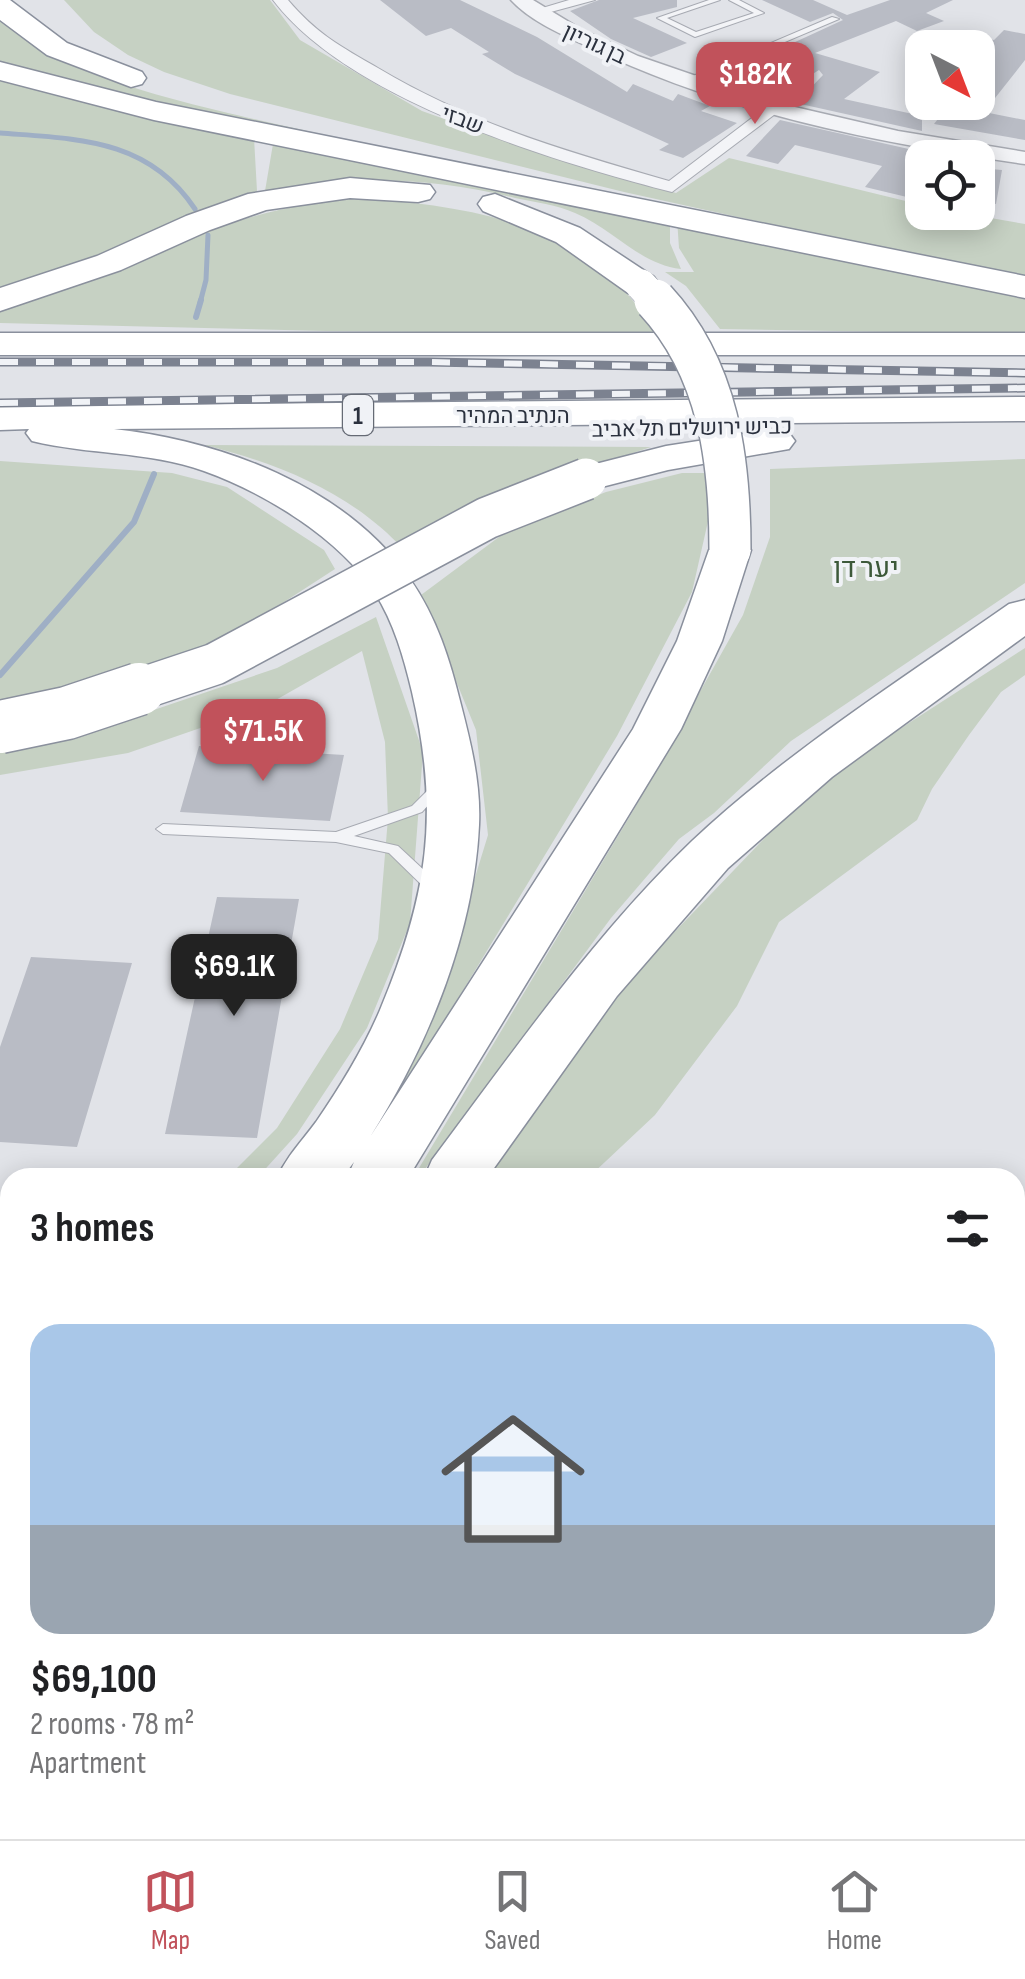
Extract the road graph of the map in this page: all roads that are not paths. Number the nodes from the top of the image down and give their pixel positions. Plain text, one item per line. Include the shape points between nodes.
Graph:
1 (280, 0) edge
2 (588, 0) edge
3 (716, 0) edge
4 (734, 0) edge
5 (534, 5) edge
6 (0, 6) edge
7 (56, 10) dead end
8 (835, 19) dead end
9 (0, 71) edge
10 (696, 76) junction
11 (779, 104) junction
12 (1025, 150) edge
13 (435, 155) junction
14 (1025, 158) edge
15 (950, 272) junction
16 (1025, 288) edge
17 (0, 300) edge
18 (0, 344) edge
19 (1025, 344) edge
20 (1025, 409) edge
21 (0, 418) edge
22 (1025, 425) edge
23 (23, 434) edge
24 (1025, 614) edge
25 (0, 727) edge
26 (449, 755) junction
27 (163, 829) dead end
28 (336, 837) junction
29 (444, 899) junction
30 (314, 1168) edge
31 (382, 1168) edge
32 (460, 1168) edge

1 - 11 street, שבזי via 309,34 432,106 541,149 672,187
2 - 5 street
3 - 4 lane via 661,18 695,35 760,13
5 - 10 street, בן גוריון via 603,42
5 - 11 street, בן גוריון via 561,29 630,60
6 - 13 highway via 58,49 128,78
7 - 13 highway via 111,54 174,83
8 - 10 lane
9 - 15 highway via 154,111
10 - 11 street, בן גוריון
11 - 12 street, בן גוריון
11 - 14 street, בן גוריון via 930,144
13 - 15 highway
15 - 16 highway
17 - 31 highway, bridge via 109,264 260,201 350,188 457,196 508,208 568,234 641,285 676,324 714,400 728,458 730,550 719,596 653,733 596,831
18 - 19 highway
20 - 21 highway, הנתיב המהיר / 1
22 - 23 highway, כביש ירושלים תל אביב / 1
22 - 25 highway, bridge via 748,442 586,480 486,518 214,664
23 - 26 highway via 168,448 212,460 337,532 369,558 400,599 428,660
24 - 32 highway via 816,765 710,855 598,981
26 - 28 lane via 435,793 417,809
26 - 29 highway via 454,827
27 - 28 lane
28 - 29 lane via 392,850
29 - 30 highway via 403,1020 346,1125

